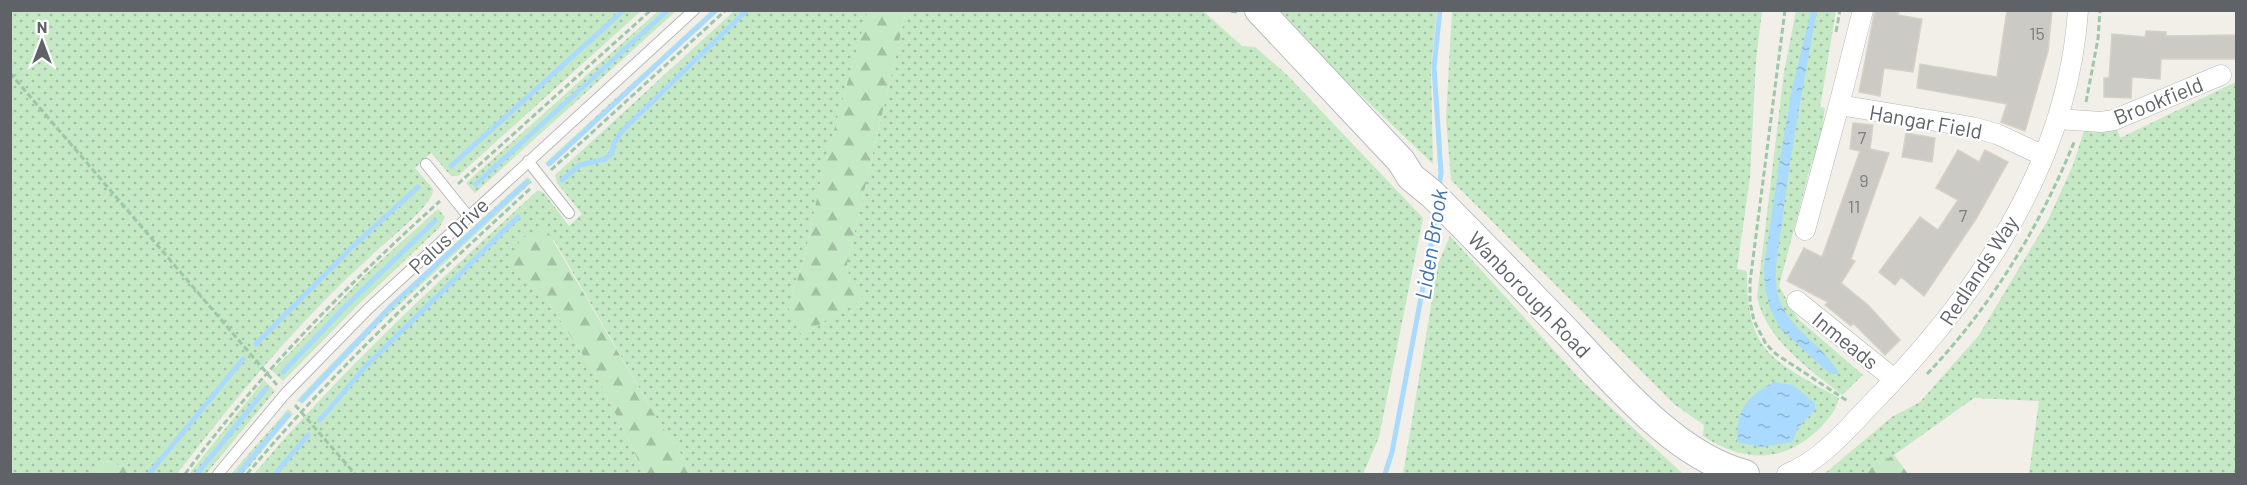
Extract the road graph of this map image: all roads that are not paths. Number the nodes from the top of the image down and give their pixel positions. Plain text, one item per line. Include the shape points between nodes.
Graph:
1 (694, 10) edge
2 (1259, 10) edge
3 (1863, 10) edge
4 (2078, 10) edge
5 (2221, 75) dead end
6 (1839, 105) junction
7 (2058, 119) junction
8 (2044, 156) junction
9 (528, 160) junction
10 (426, 164) dead end
11 (569, 213) dead end
12 (468, 216) junction
13 (1805, 230) dead end
14 (1797, 302) dead end
15 (1894, 380) junction
16 (218, 474) edge
17 (1744, 474) edge
18 (1786, 474) edge

1 - 9 lane, Palus Drive
2 - 17 street, Wanborough Road via 1421,186 1456,217 1600,367 1673,436 1717,466
3 - 6 street, Hangar Field
4 - 7 street, Redlands Way via 2071,74
5 - 7 street, Brookfield via 2114,120
6 - 8 street, Hangar Field via 1972,127
6 - 13 street, Hangar Field
7 - 8 street, Redlands Way
8 - 15 street, Redlands Way via 2014,218 1958,308
9 - 11 lane
9 - 12 lane, Palus Drive
10 - 12 lane
12 - 16 lane, Palus Drive via 368,309 285,394
14 - 15 street, Inmeads
15 - 18 street, Redlands Way via 1812,460

